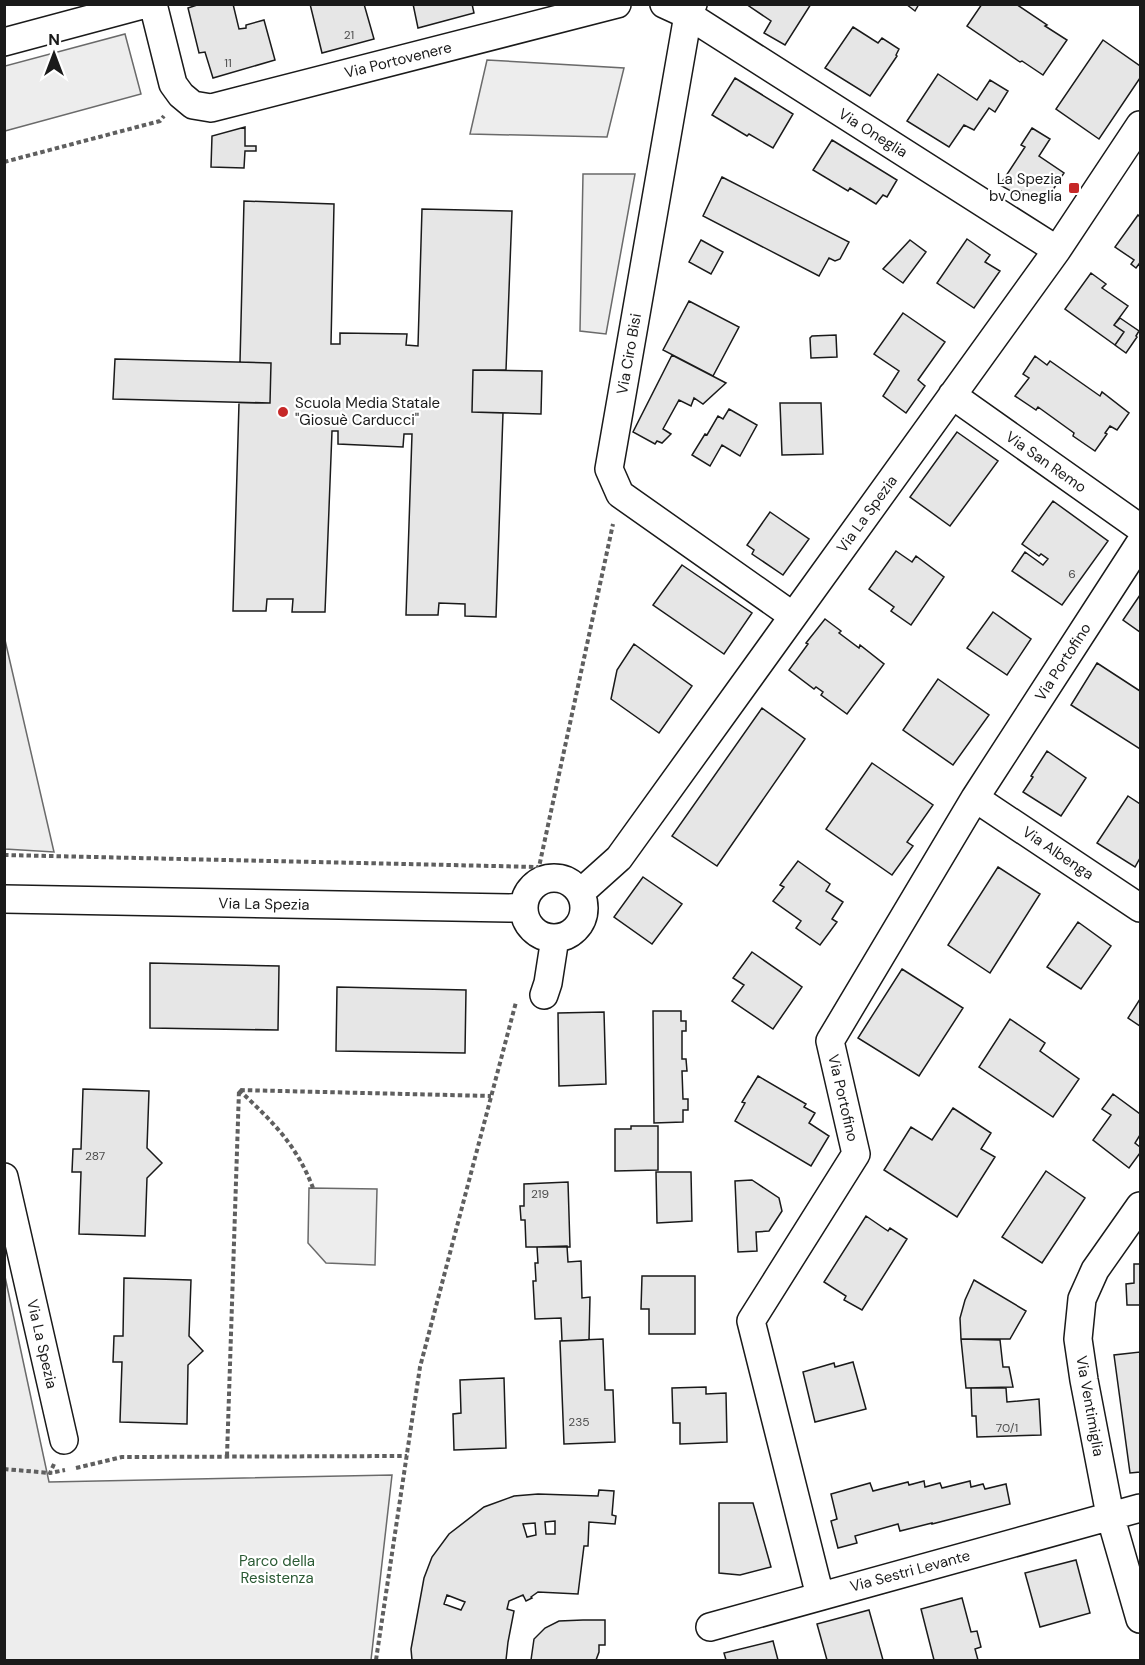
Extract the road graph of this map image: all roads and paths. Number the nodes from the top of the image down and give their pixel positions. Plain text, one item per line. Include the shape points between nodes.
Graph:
1 (146, 4) edge
2 (153, 4) edge
3 (616, 4) edge
4 (664, 4) edge
5 (690, 10) edge
6 (4, 42) edge
7 (181, 95) junction
8 (1140, 125) edge
9 (4, 162) edge
10 (1057, 250) junction
11 (952, 395) junction
12 (620, 495) junction
13 (1140, 528) edge
14 (1140, 543) edge
15 (793, 616) junction
16 (975, 798) junction
17 (4, 855) edge
18 (539, 867) junction
19 (580, 893) junction
20 (4, 899) edge
21 (516, 908) junction
22 (1140, 908) edge
23 (555, 938) junction
24 (544, 994) dead end
25 (518, 996) dead end
26 (239, 1090) junction
27 (491, 1096) junction
28 (4, 1177) edge
29 (313, 1188) dead end
30 (1140, 1206) edge
31 (64, 1440) joint
32 (407, 1455) junction
33 (227, 1456) junction
34 (4, 1469) edge
35 (50, 1473) junction
36 (1140, 1508) edge
37 (1110, 1515) junction
38 (820, 1596) junction
39 (1140, 1619) edge
40 (710, 1627) dead end
41 (376, 1660) edge

1 - 6 street
2 - 7 street via 173,84
3 - 7 street, Via Portovenere via 211,108 193,105
4 - 5 street
5 - 10 street, Via Oneglia
5 - 12 street, Via Ciro Bisi via 609,469
7 - 9 path via 160,121
8 - 10 street, Via La Spezia
10 - 11 street, Via La Spezia
11 - 13 street, Via San Remo
11 - 15 street, Via La Spezia
12 - 15 street
12 - 18 path
14 - 16 street, Via Portofino
15 - 19 street, Via La Spezia via 619,858
16 - 22 street, Via Albenga
16 - 38 street, Via Portofino via 830,1041 856,1154 751,1321
17 - 18 path
18 - 21 path via 510,891
19 - 21 street via 572,884 551,878 539,882
19 - 23 street via 582,919 576,929
20 - 21 street, Via La Spezia
21 - 23 street via 534,930
23 - 24 street
25 - 27 path
26 - 27 path
26 - 29 path via 287,1138
26 - 33 path
27 - 32 path via 420,1367
28 - 31 street, Via La Spezia
30 - 37 street, Via Ventimiglia via 1095,1270 1082,1299 1078,1339
31 - 35 path
32 - 33 path
32 - 41 path
33 - 35 path via 122,1457
34 - 35 path
36 - 37 street, Via Sestri Levante
37 - 38 street, Via Sestri Levante
37 - 39 street, Via Ventimiglia
38 - 40 street, Via Sestri Levante

